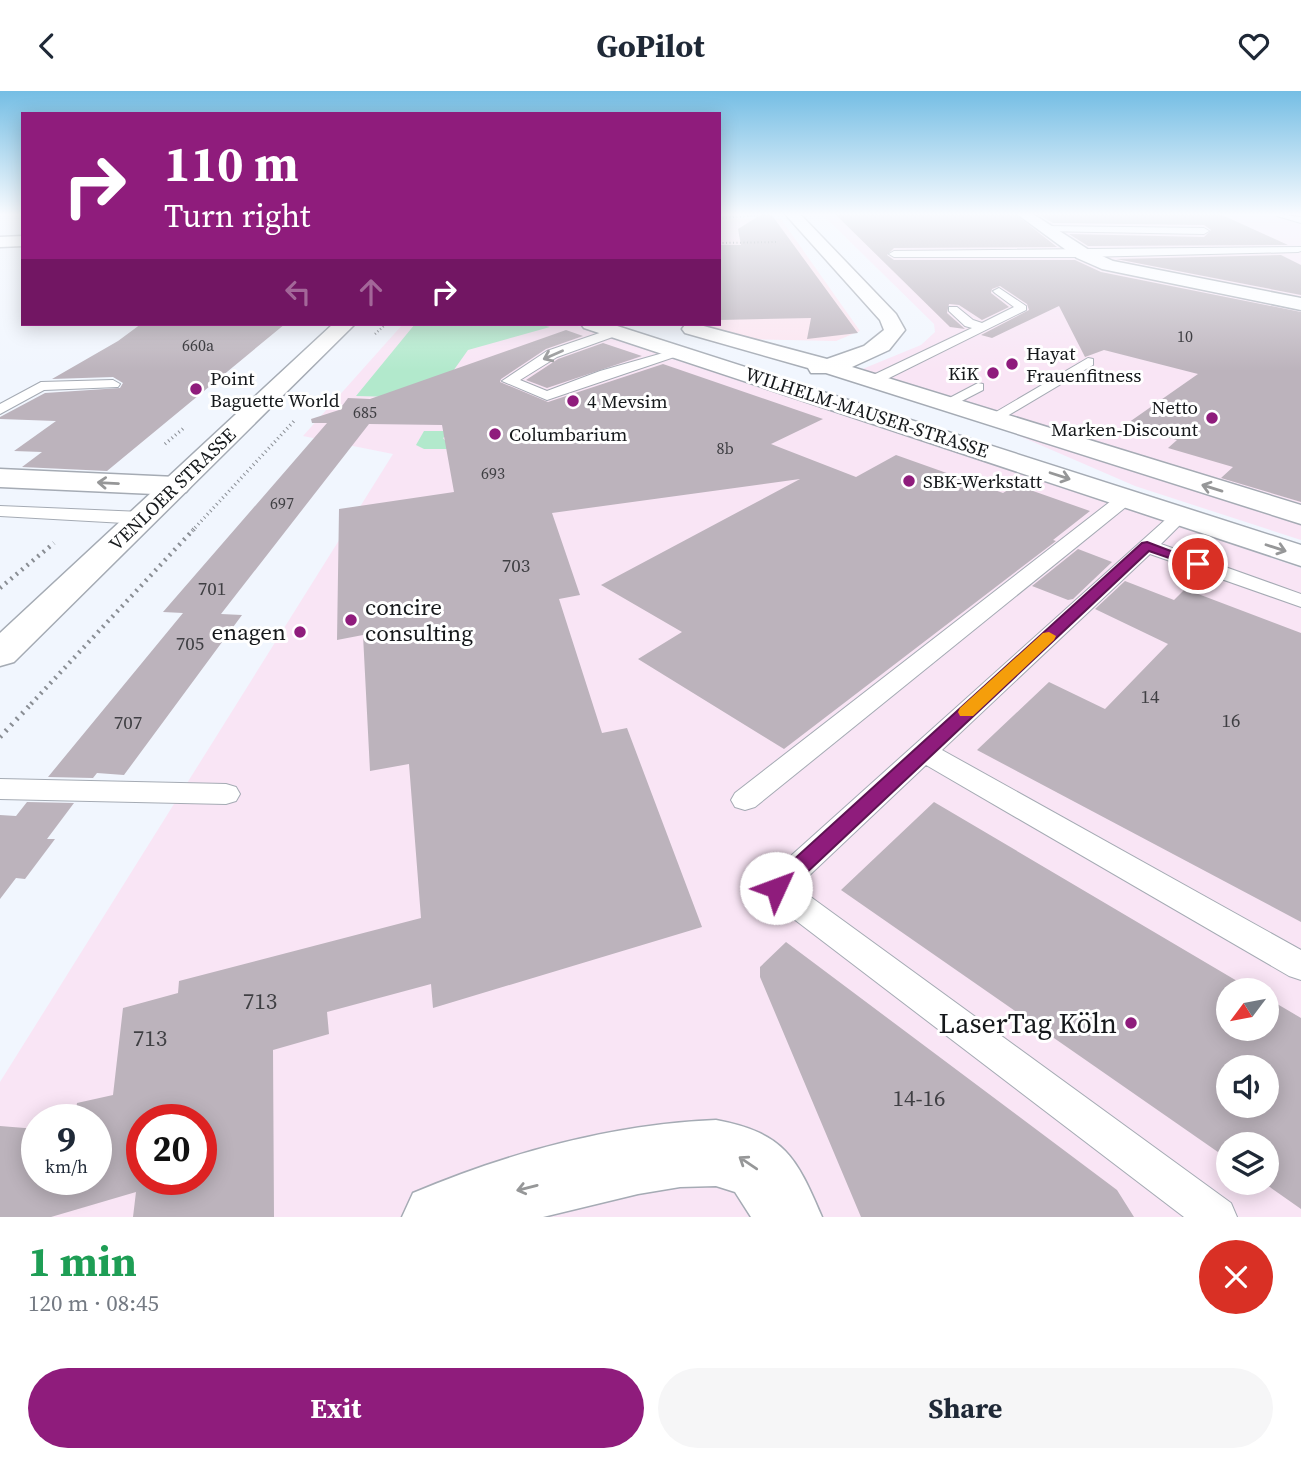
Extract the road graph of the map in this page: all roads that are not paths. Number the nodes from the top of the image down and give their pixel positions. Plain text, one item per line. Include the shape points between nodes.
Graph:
1 (840, 267) edge
2 (1117, 267) edge
3 (999, 291) dead end
4 (1301, 304) edge
5 (875, 305) junction
6 (953, 309) dead end
7 (343, 326) edge
8 (598, 326) edge
9 (680, 326) edge
10 (982, 327) junction
11 (617, 331) junction
12 (688, 354) junction
13 (781, 354) junction
14 (1088, 362) dead end
15 (827, 366) junction
16 (872, 381) junction
17 (113, 384) dead end
18 (978, 387) dead end
19 (945, 404) junction
20 (0, 410) edge
21 (992, 419) junction
22 (0, 478) edge
23 (176, 486) junction
24 (1126, 498) junction
25 (0, 511) edge
26 (1301, 515) edge
27 (1180, 516) junction
28 (142, 518) junction
29 (1147, 546) junction
30 (1301, 556) edge
31 (1301, 601) edge
32 (0, 654) edge
33 (924, 752) junction
34 (0, 789) edge
35 (226, 794) dead end
36 (745, 800) dead end
37 (1301, 966) edge
38 (437, 1217) edge
39 (786, 1217) edge
40 (1217, 1217) edge

1 - 5 street
2 - 4 street
3 - 10 lane via 1022,308
5 - 13 street via 875,329 866,337 818,354
5 - 15 street via 889,318 894,330 890,340
6 - 10 lane via 968,323
7 - 23 street, VENLOER STRASSE
8 - 11 street, WILHELM-MAUSER-STRASSE
9 - 13 street, WILHELM-MAUSER-STRASSE
10 - 16 lane
11 - 12 street, WILHELM-MAUSER-STRASSE
11 -> 12 lane via 552,354 509,381 547,396 605,374
12 - 15 street via 783,374
12 -> 24 street, WILHELM-MAUSER-STRASSE
13 - 15 street, WILHELM-MAUSER-STRASSE
14 - 21 lane
15 - 16 street, WILHELM-MAUSER-STRASSE
16 - 19 street, WILHELM-MAUSER-STRASSE
17 - 20 lane via 41,386
18 - 19 lane
19 - 21 street, WILHELM-MAUSER-STRASSE
26 -> 21 street, WILHELM-MAUSER-STRASSE
23 -> 22 street
23 - 28 street, VENLOER STRASSE
24 - 27 street, WILHELM-MAUSER-STRASSE
24 - 36 lane
25 - 28 lane
27 - 29 lane
27 -> 30 street, WILHELM-MAUSER-STRASSE
28 - 32 street, VENLOER STRASSE
29 - 31 lane
29 - 33 lane
33 - 37 lane
33 - 40 lane via 776,888
34 - 35 lane
39 -> 38 street via 768,1179 745,1158 712,1151 643,1160 575,1176

